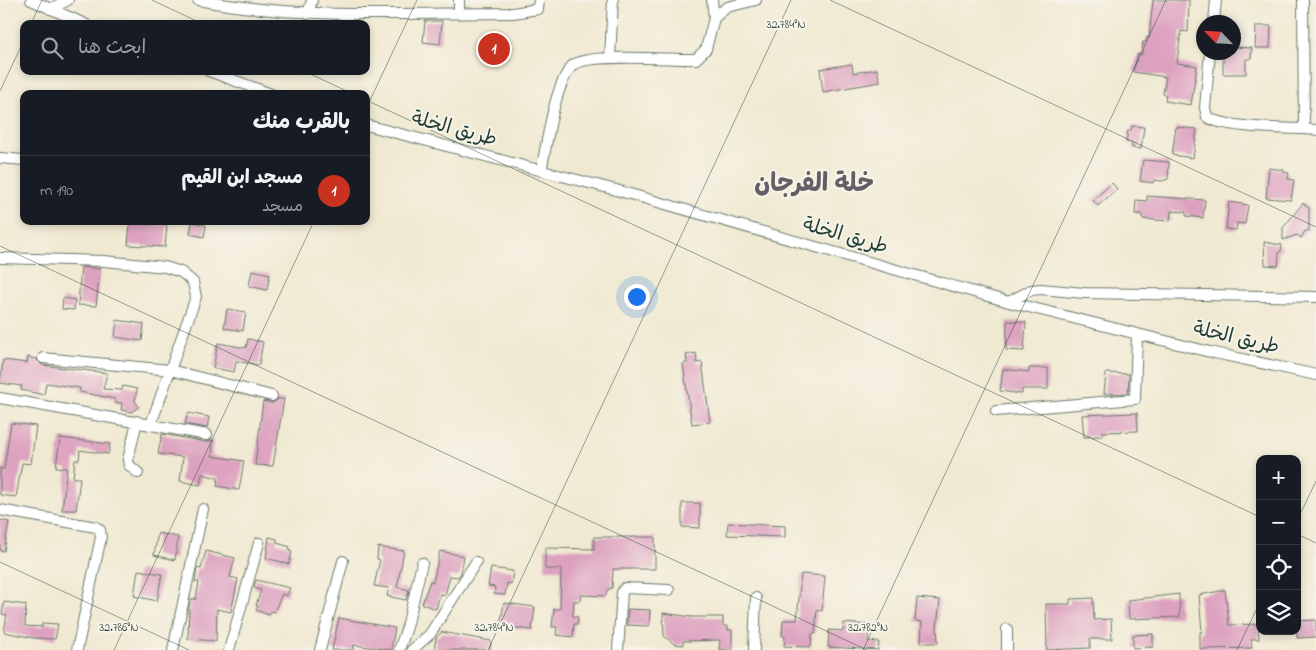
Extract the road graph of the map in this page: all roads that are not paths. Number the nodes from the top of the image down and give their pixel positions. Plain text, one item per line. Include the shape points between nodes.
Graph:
1 (31, 0) edge
2 (68, 0) edge
3 (198, 0) edge
4 (312, 0) edge
5 (459, 0) edge
6 (539, 0) edge
7 (613, 0) edge
8 (712, 0) edge
9 (756, 0) edge
10 (1216, 0) edge
11 (1303, 0) edge
12 (50, 9) junction
13 (459, 13) junction
14 (308, 14) junction
15 (1215, 15) edge
16 (714, 18) junction
17 (76, 20) edge
18 (610, 58) junction
19 (1209, 60) edge
20 (220, 75) edge
21 (260, 90) edge
22 (370, 126) edge
23 (1304, 129) junction
24 (1316, 130) edge
25 (0, 158) edge
26 (20, 160) edge
27 (541, 171) junction
28 (0, 258) edge
29 (1316, 297) edge
30 (1008, 302) junction
31 (1137, 334) junction
32 (43, 358) dead end
33 (170, 370) junction
34 (1316, 375) edge
35 (272, 396) dead end
36 (0, 398) edge
37 (996, 411) dead end
38 (137, 421) junction
39 (151, 424) junction
40 (207, 435) dead end
41 (138, 474) dead end
42 (203, 509) dead end
43 (0, 510) edge
44 (259, 543) dead end
45 (343, 560) dead end
46 (476, 562) dead end
47 (422, 563) dead end
48 (669, 590) dead end
49 (756, 598) dead end
50 (1007, 630) dead end
51 (77, 650) edge
52 (173, 650) edge
53 (229, 650) edge
54 (320, 650) edge
55 (399, 650) edge
56 (412, 650) edge
57 (618, 650) edge
58 (754, 650) edge
59 (1007, 650) edge

1 - 12 street
2 - 12 street
3 - 14 street via 238,8
4 - 14 street
5 - 13 street
6 - 13 street via 538,9 533,10
7 - 18 street
8 - 16 street
9 - 16 street via 727,7
10 - 15 street
11 - 23 street
12 - 17 street
13 - 14 street
16 - 18 street via 706,49 696,59
18 - 27 street via 582,59 572,65 558,95
19 - 23 street via 1205,108 1207,117 1212,121
20 - 21 street
22 - 27 street, طريق الخلة
23 - 24 street
25 - 26 street
27 - 30 street, طريق الخلة
28 - 33 street via 104,261 165,267 181,272 193,282 196,297
29 - 30 street via 1084,293 1041,289 1031,290
30 - 31 street, طريق الخلة
31 - 34 street, طريق الخلة
31 - 37 street via 1135,399
32 - 33 street
33 - 35 street
33 - 39 street
36 - 38 street
38 - 39 street
38 - 41 street via 128,460
39 - 40 street
42 - 52 street
43 - 51 street via 100,530
44 - 53 street
45 - 54 street
46 - 56 street via 430,634
47 - 55 street
48 - 57 street via 625,588 622,592
49 - 58 street
50 - 59 street

